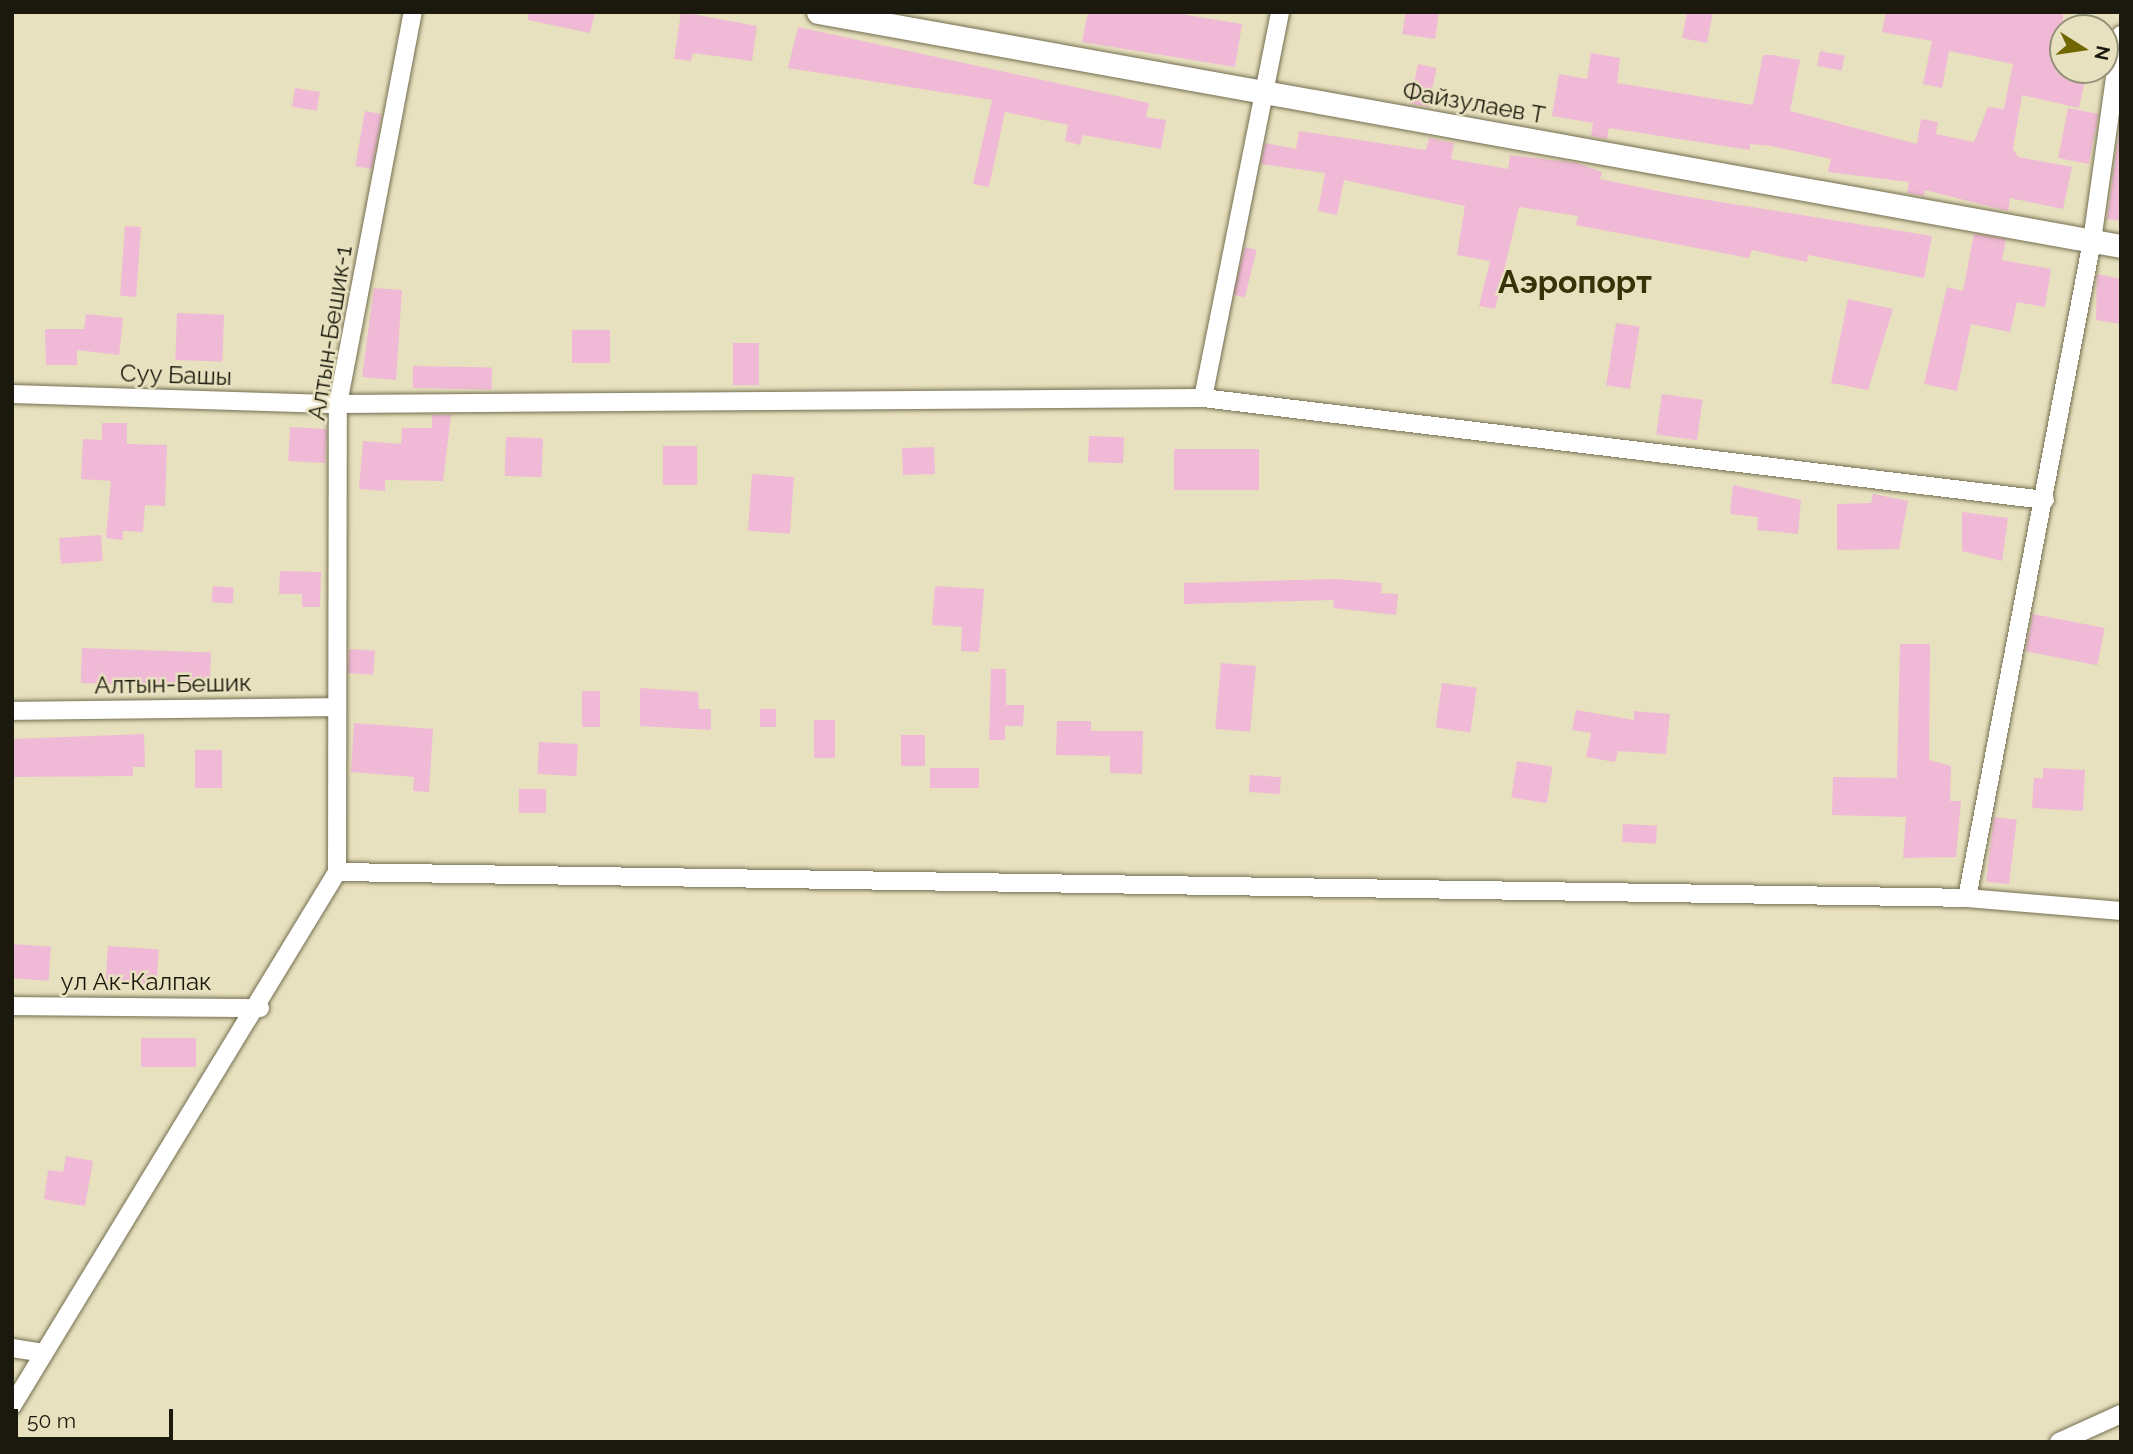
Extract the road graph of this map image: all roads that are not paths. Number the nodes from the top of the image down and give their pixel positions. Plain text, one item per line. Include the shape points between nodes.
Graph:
1 (413, 12) edge
2 (818, 12) edge
3 (1280, 12) edge
4 (2121, 35) edge
5 (1262, 91) junction
6 (2092, 241) junction
7 (2121, 246) edge
8 (12, 394) edge
9 (1203, 398) junction
10 (338, 404) junction
11 (2045, 500) junction
12 (335, 707) junction
13 (12, 711) edge
14 (337, 873) junction
15 (1967, 898) junction
16 (2121, 911) edge
17 (12, 1006) edge
18 (260, 1007) junction
19 (12, 1348) edge
20 (42, 1353) junction
21 (12, 1406) edge
22 (2121, 1414) edge
23 (2059, 1442) edge

1 - 10 street, Алтын-Бешик-1
2 - 5 street, Файзулаев Т
3 - 5 street
4 - 6 street
5 - 6 street, Файзулаев Т
5 - 9 street
6 - 7 street, Файзулаев Т
6 - 11 street
8 - 10 street, Суу Башы
9 - 10 street, Суу Башы
9 - 11 street, Суу Башы
10 - 12 street, Алтын-Бешик-1
11 - 15 street
12 - 13 street, Алтын-Бешик
12 - 14 street, Алтын-Бешик-1
14 - 15 street
14 - 18 street
15 - 16 street
17 - 18 street, ул Ак-Калпак
18 - 20 street
19 - 20 street
20 - 21 street
22 - 23 street

